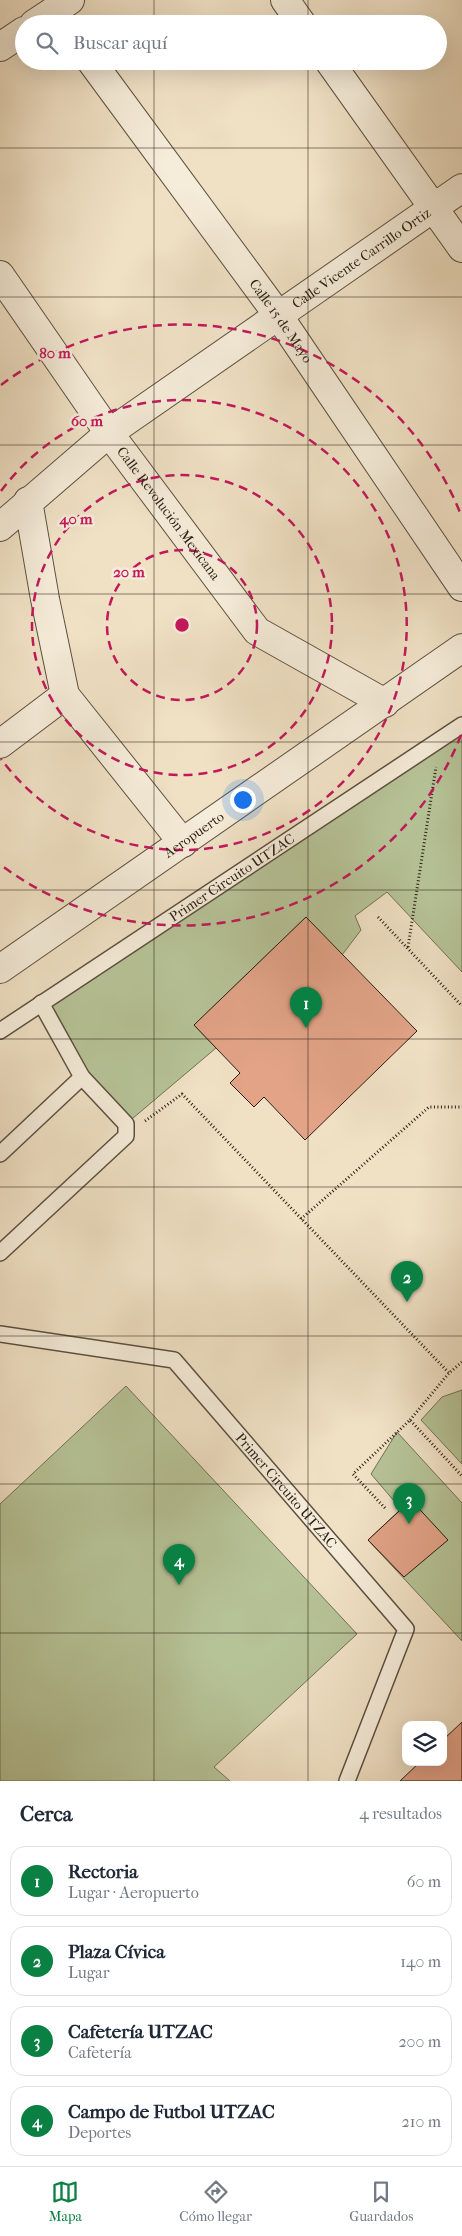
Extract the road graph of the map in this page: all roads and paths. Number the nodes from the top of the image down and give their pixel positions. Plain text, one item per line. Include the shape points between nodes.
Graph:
1 (285, 0) edge
2 (296, 15) edge
3 (15, 37) edge
4 (0, 46) edge
5 (98, 70) edge
6 (335, 70) edge
7 (462, 188) edge
8 (433, 208) junction
9 (462, 248) edge
10 (0, 275) edge
11 (278, 316) junction
12 (109, 433) junction
13 (28, 501) junction
14 (0, 527) edge
15 (462, 587) edge
16 (462, 648) edge
17 (65, 695) junction
18 (385, 703) junction
19 (462, 725) edge
20 (440, 740) junction
21 (0, 744) edge
22 (183, 843) junction
23 (378, 917) dead end
24 (408, 947) junction
25 (0, 970) edge
26 (41, 1004) junction
27 (462, 1006) edge
28 (0, 1031) edge
29 (82, 1078) junction
30 (462, 1107) edge
31 (126, 1136) junction
32 (0, 1154) edge
33 (301, 1219) junction
34 (0, 1253) edge
35 (0, 1334) edge
36 (462, 1362) edge
37 (450, 1373) junction
38 (410, 1420) junction
39 (462, 1476) edge
40 (385, 1508) dead end
41 (347, 1781) edge

1 - 2 street
3 - 4 street
5 - 11 street, Calle 15 de Mayo
6 - 8 street
7 - 8 street, Calle Vicente Carrillo Ortiz
8 - 9 street
8 - 11 street, Calle Vicente Carrillo Ortiz
10 - 12 street, Calle Revolución Mexicana
11 - 12 street, Calle Vicente Carrillo Ortiz
11 - 15 street, Calle 15 de Mayo
12 - 13 street, Calle Vicente Carrillo Ortiz
12 - 18 street, Calle Revolución Mexicana via 257,631
13 - 14 street, Calle Vicente Carrillo Ortiz
13 - 17 street
16 - 18 street, Aeropuerto
17 - 21 street
17 - 22 street
18 - 22 street, Aeropuerto
19 - 20 lane, Primer Circuito UTZAC
20 - 24 path
20 - 26 lane, Primer Circuito UTZAC
22 - 25 street, Aeropuerto
23 - 24 path
24 - 27 path
26 - 28 lane, Primer Circuito UTZAC
26 - 29 lane
29 - 31 lane via 126,1124
29 - 32 lane
30 - 33 path via 429,1107
31 - 33 path via 182,1094
31 - 34 lane
33 - 37 path
35 - 41 lane, Primer Circuito UTZAC via 174,1360 406,1629
36 - 37 path
37 - 38 path
38 - 39 path
38 - 40 path via 353,1474

